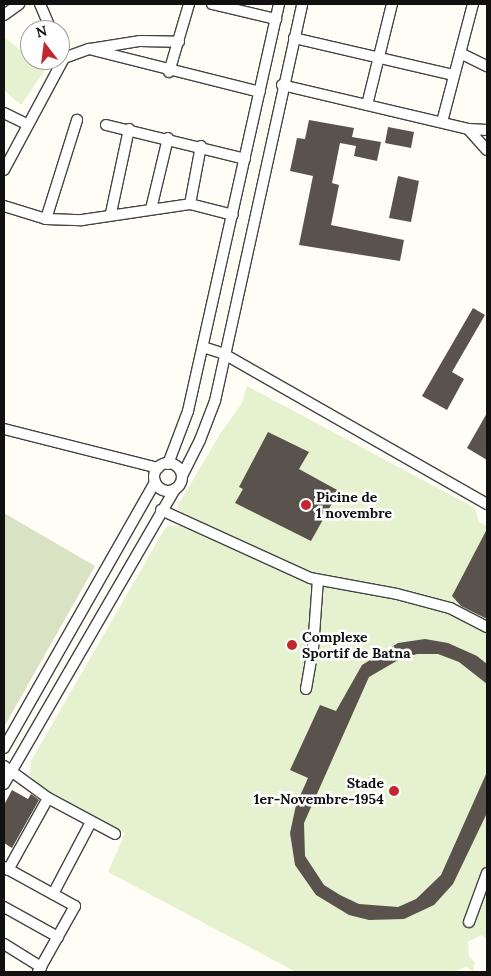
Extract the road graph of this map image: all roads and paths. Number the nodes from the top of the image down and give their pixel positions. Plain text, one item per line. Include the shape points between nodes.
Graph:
1 (19, 4) edge
2 (40, 4) edge
3 (189, 4) edge
4 (212, 4) edge
5 (279, 4) edge
6 (302, 4) edge
7 (392, 4) edge
8 (473, 4) edge
9 (4, 15) edge
10 (276, 19) junction
11 (47, 20) edge
12 (294, 38) junction
13 (179, 42) junction
14 (89, 49) junction
15 (70, 53) edge
16 (460, 53) junction
17 (378, 59) junction
18 (487, 66) edge
19 (54, 70) edge
20 (169, 72) junction
21 (453, 75) junction
22 (282, 85) junction
23 (260, 92) junction
24 (367, 105) junction
25 (4, 112) edge
26 (77, 120) dead end
27 (442, 122) junction
28 (27, 124) junction
29 (106, 125) dead end
30 (129, 129) junction
31 (468, 129) junction
32 (487, 130) edge
33 (168, 138) junction
34 (201, 146) junction
35 (487, 150) edge
36 (245, 159) junction
37 (4, 170) edge
38 (190, 204) junction
39 (4, 206) edge
40 (151, 209) junction
41 (112, 213) junction
42 (233, 215) junction
43 (46, 220) junction
44 (203, 347) junction
45 (224, 354) junction
46 (4, 429) edge
47 (163, 466) junction
48 (182, 476) junction
49 (155, 482) junction
50 (175, 489) junction
51 (487, 504) edge
52 (161, 510) junction
53 (318, 580) junction
54 (487, 627) edge
55 (306, 689) dead end
56 (4, 748) edge
57 (8, 768) edge
58 (4, 784) edge
59 (48, 798) junction
60 (91, 822) junction
61 (115, 834) dead end
62 (6, 869) edge
63 (487, 873) edge
64 (53, 894) junction
65 (4, 907) edge
66 (469, 922) dead end
67 (58, 937) junction
68 (4, 944) edge
69 (40, 969) edge

1 - 9 street
2 - 11 street
3 - 13 street
4 - 10 street
5 - 10 street
6 - 12 street
7 - 17 street
8 - 16 street
10 - 23 street
12 - 17 street
12 - 22 street
13 - 14 street via 140,41
13 - 20 street
14 - 15 street
14 - 20 street
16 - 18 street
16 - 21 street
17 - 21 street
17 - 24 street
19 - 28 street
20 - 23 street
21 - 27 street
22 - 24 street
22 - 45 street
23 - 36 street
24 - 27 street
25 - 28 street
26 - 43 street
27 - 31 street
28 - 37 street
29 - 30 street
30 - 33 street
30 - 41 street
31 - 32 street
31 - 35 street
33 - 34 street
33 - 40 street
34 - 36 street
34 - 38 street
36 - 42 street
38 - 40 street
38 - 42 street
39 - 43 street
40 - 41 street
41 - 43 street via 82,220
42 - 44 street
44 - 45 street
44 - 47 street via 188,411
45 - 48 street via 214,400 200,440
45 - 51 street
46 - 47 street via 119,459
47 - 48 street via 178,468
47 - 49 street
48 - 50 street
49 - 50 street via 165,491
49 - 56 street
50 - 52 street
52 - 53 street
52 - 57 street
53 - 54 street via 450,608
53 - 55 street via 313,649
57 - 58 street
57 - 59 street
59 - 60 street
59 - 62 street
60 - 61 street
60 - 64 street
62 - 64 street
63 - 66 street
64 - 67 street via 76,909
65 - 67 street
67 - 69 street
68 - 69 street

